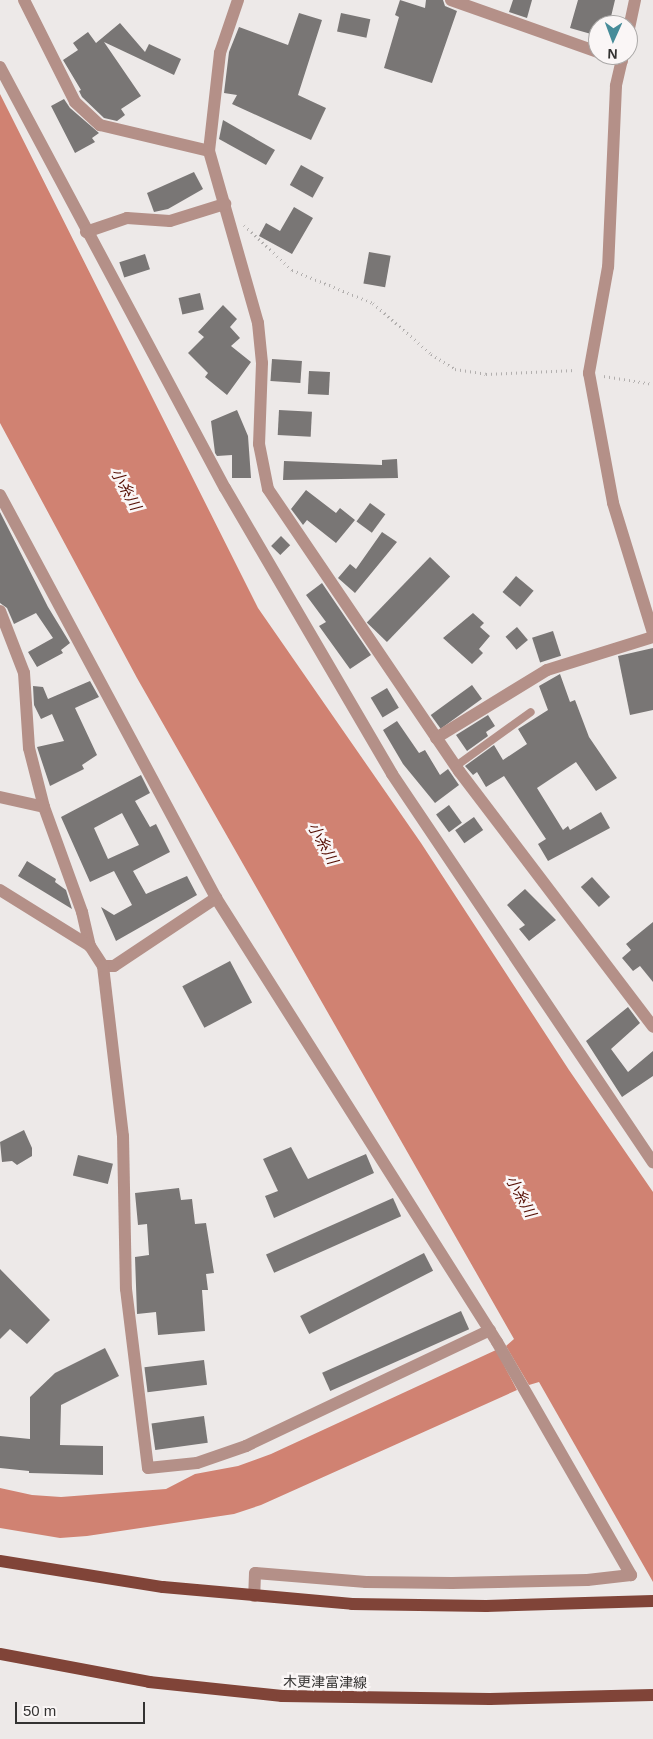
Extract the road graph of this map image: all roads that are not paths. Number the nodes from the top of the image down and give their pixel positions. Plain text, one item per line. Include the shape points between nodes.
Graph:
1 (24, 0) edge
2 (238, 0) edge
3 (451, 0) edge
4 (635, 0) edge
5 (632, 15) edge
6 (588, 48) edge
7 (621, 65) edge
8 (0, 67) edge
9 (209, 151) junction
10 (224, 204) junction
11 (86, 232) junction
12 (0, 495) edge
13 (0, 611) edge
14 (653, 633) edge
15 (653, 636) edge
16 (531, 712) dead end
17 (436, 738) junction
18 (456, 766) junction
19 (0, 797) edge
20 (44, 807) junction
21 (0, 890) edge
22 (216, 898) junction
23 (90, 946) junction
24 (103, 966) junction
25 (653, 1027) edge
26 (653, 1162) edge
27 (490, 1330) junction
28 (0, 1561) edge
29 (254, 1596) junction
30 (653, 1601) edge
31 (0, 1654) edge
32 (653, 1695) edge

1 - 9 street via 75,102 100,125
2 - 9 street via 220,53
3 - 6 street
4 - 5 street
7 - 14 street via 616,86 608,267 589,374 613,504
8 - 11 street
9 - 10 street
10 - 11 street via 170,221 127,218
10 - 17 street via 258,323 262,363 259,444 268,489
11 - 26 street via 226,488 392,774
12 - 22 street
13 - 20 street via 24,673 29,748
15 - 17 street via 547,670
16 - 18 lane
17 - 18 street
18 - 25 street
19 - 20 street
20 - 23 street via 82,912
21 - 23 street
22 - 24 street via 114,966
22 - 27 street
23 - 24 street
24 - 27 street via 123,1136 126,1289 148,1468 197,1464 246,1446
27 - 29 street via 631,1575 587,1580 452,1583 366,1582 255,1573
28 - 29 main road via 78,1575
29 - 30 main road via 420,1606
31 - 32 main road, 木更津富津線 via 149,1682 282,1696 490,1699

